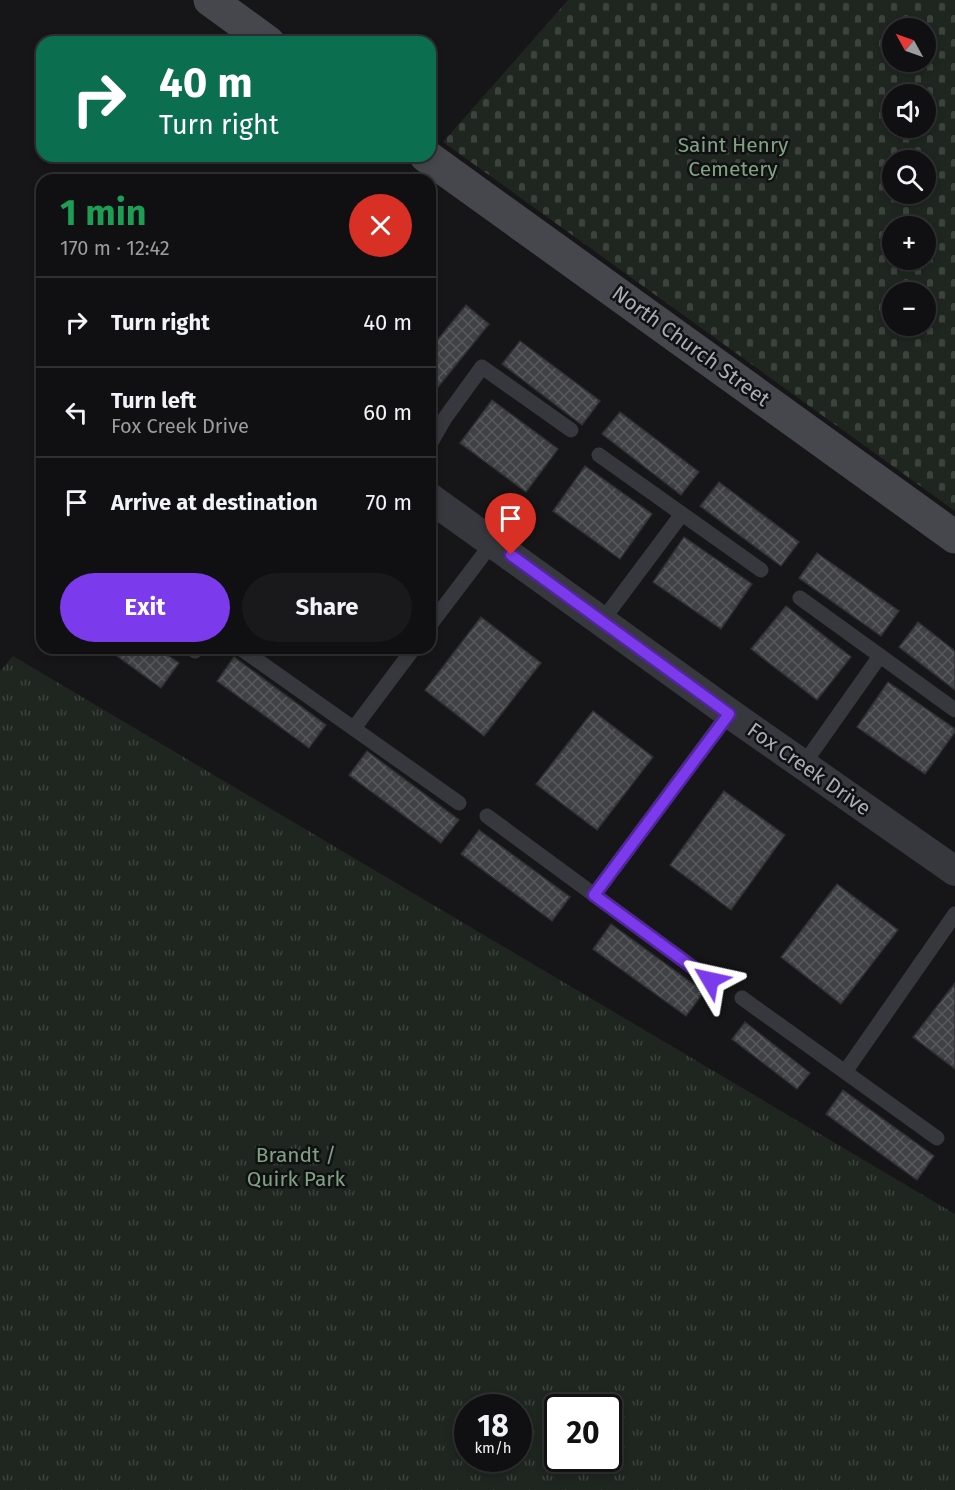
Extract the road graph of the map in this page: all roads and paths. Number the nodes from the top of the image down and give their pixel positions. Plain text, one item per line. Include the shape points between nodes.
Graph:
1 (210, 0) edge
2 (260, 36) edge
3 (434, 162) edge
4 (571, 430) dead end
5 (436, 434) edge
6 (599, 455) dead end
7 (436, 502) edge
8 (682, 514) junction
9 (955, 537) edge
10 (493, 542) junction
11 (761, 570) dead end
12 (800, 598) dead end
13 (436, 617) edge
14 (602, 621) junction
15 (249, 654) edge
16 (410, 654) edge
17 (880, 656) junction
18 (955, 710) edge
19 (729, 714) junction
20 (354, 728) junction
21 (803, 765) junction
22 (459, 803) dead end
23 (487, 816) dead end
24 (955, 870) edge
25 (594, 895) junction
26 (955, 914) edge
27 (710, 980) dead end
28 (742, 998) dead end
29 (845, 1072) junction
30 (937, 1138) dead end

1 - 2 main road
3 - 9 main road, North Church Street
4 - 5 lane via 482,367
6 - 8 lane
7 - 10 street, Fox Creek Drive
8 - 11 lane
8 - 14 lane
10 - 13 lane
10 - 14 street, Fox Creek Drive
12 - 17 lane
14 - 19 street, Fox Creek Drive
15 - 20 lane
16 - 20 lane
17 - 18 lane
17 - 21 lane
19 - 21 street, Fox Creek Drive
19 - 25 lane
20 - 22 lane
21 - 24 street, Fox Creek Drive
23 - 25 lane
25 - 27 lane
26 - 29 lane
28 - 29 lane
29 - 30 lane

